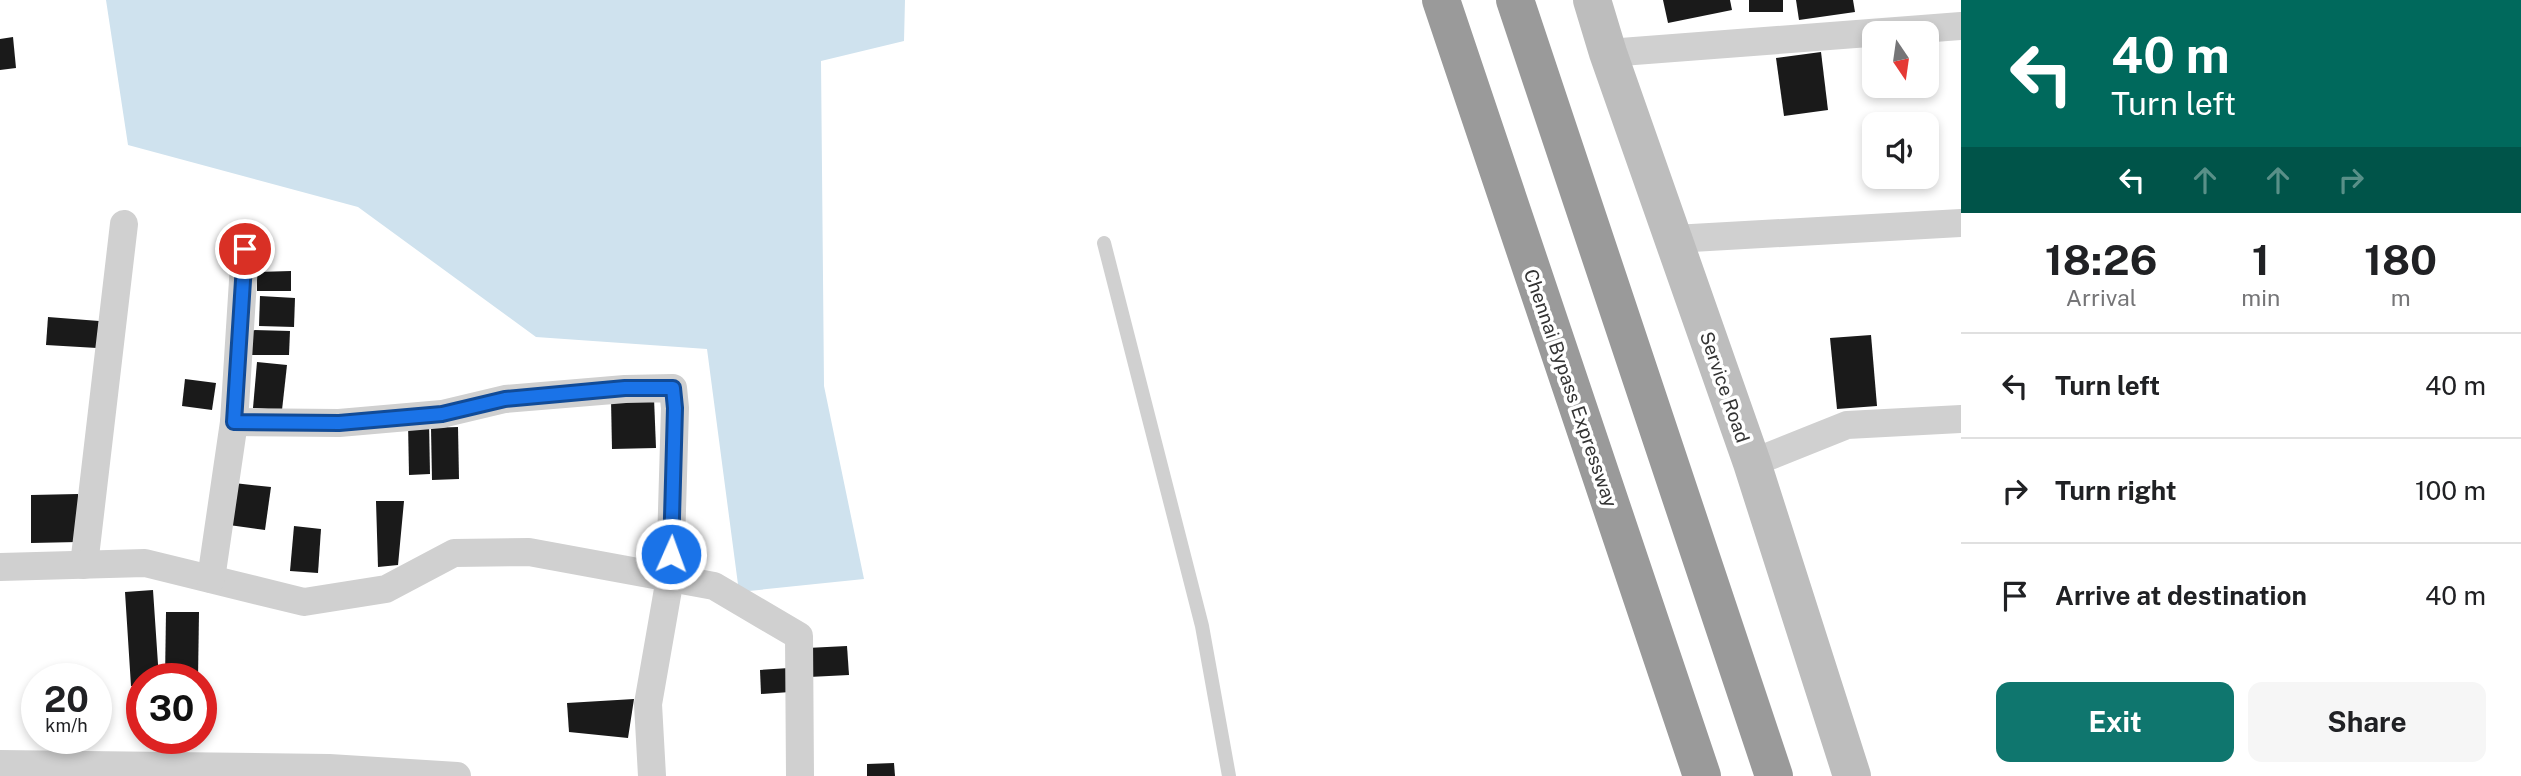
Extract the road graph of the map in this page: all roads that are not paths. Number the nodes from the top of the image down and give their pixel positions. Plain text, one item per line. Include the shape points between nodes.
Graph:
1 (1441, 0) edge
2 (1515, 0) edge
3 (1592, 0) edge
4 (1961, 26) edge
5 (1608, 53) junction
6 (1961, 223) edge
7 (124, 224) dead end
8 (1674, 239) junction
9 (1104, 243) dead end
10 (245, 249) dead end
11 (1961, 419) edge
12 (234, 422) junction
13 (1752, 463) junction
14 (84, 565) junction
15 (0, 567) edge
16 (670, 578) junction
17 (211, 579) junction
18 (0, 764) edge
19 (457, 776) edge
20 (652, 776) edge
21 (800, 776) edge
22 (1229, 776) edge
23 (1702, 776) edge
24 (1774, 776) edge
25 (1852, 776) edge

1 - 23 highway, Chennai Bypass Expressway
2 - 24 highway
3 - 5 street, Service Road
4 - 5 street
5 - 8 street, Service Road
6 - 8 street
7 - 14 street
8 - 13 street, Service Road
9 - 22 lane via 1202,626
10 - 12 street
11 - 13 street via 1847,425
12 - 16 street via 339,423 442,414 505,399 673,388
12 - 17 street
13 - 25 street, Service Road
14 - 15 street
14 - 17 street via 145,563
16 - 17 street via 529,552 454,553 386,589 304,602
16 - 20 street via 648,704
16 - 21 street via 714,586 799,636
18 - 19 street via 329,768

